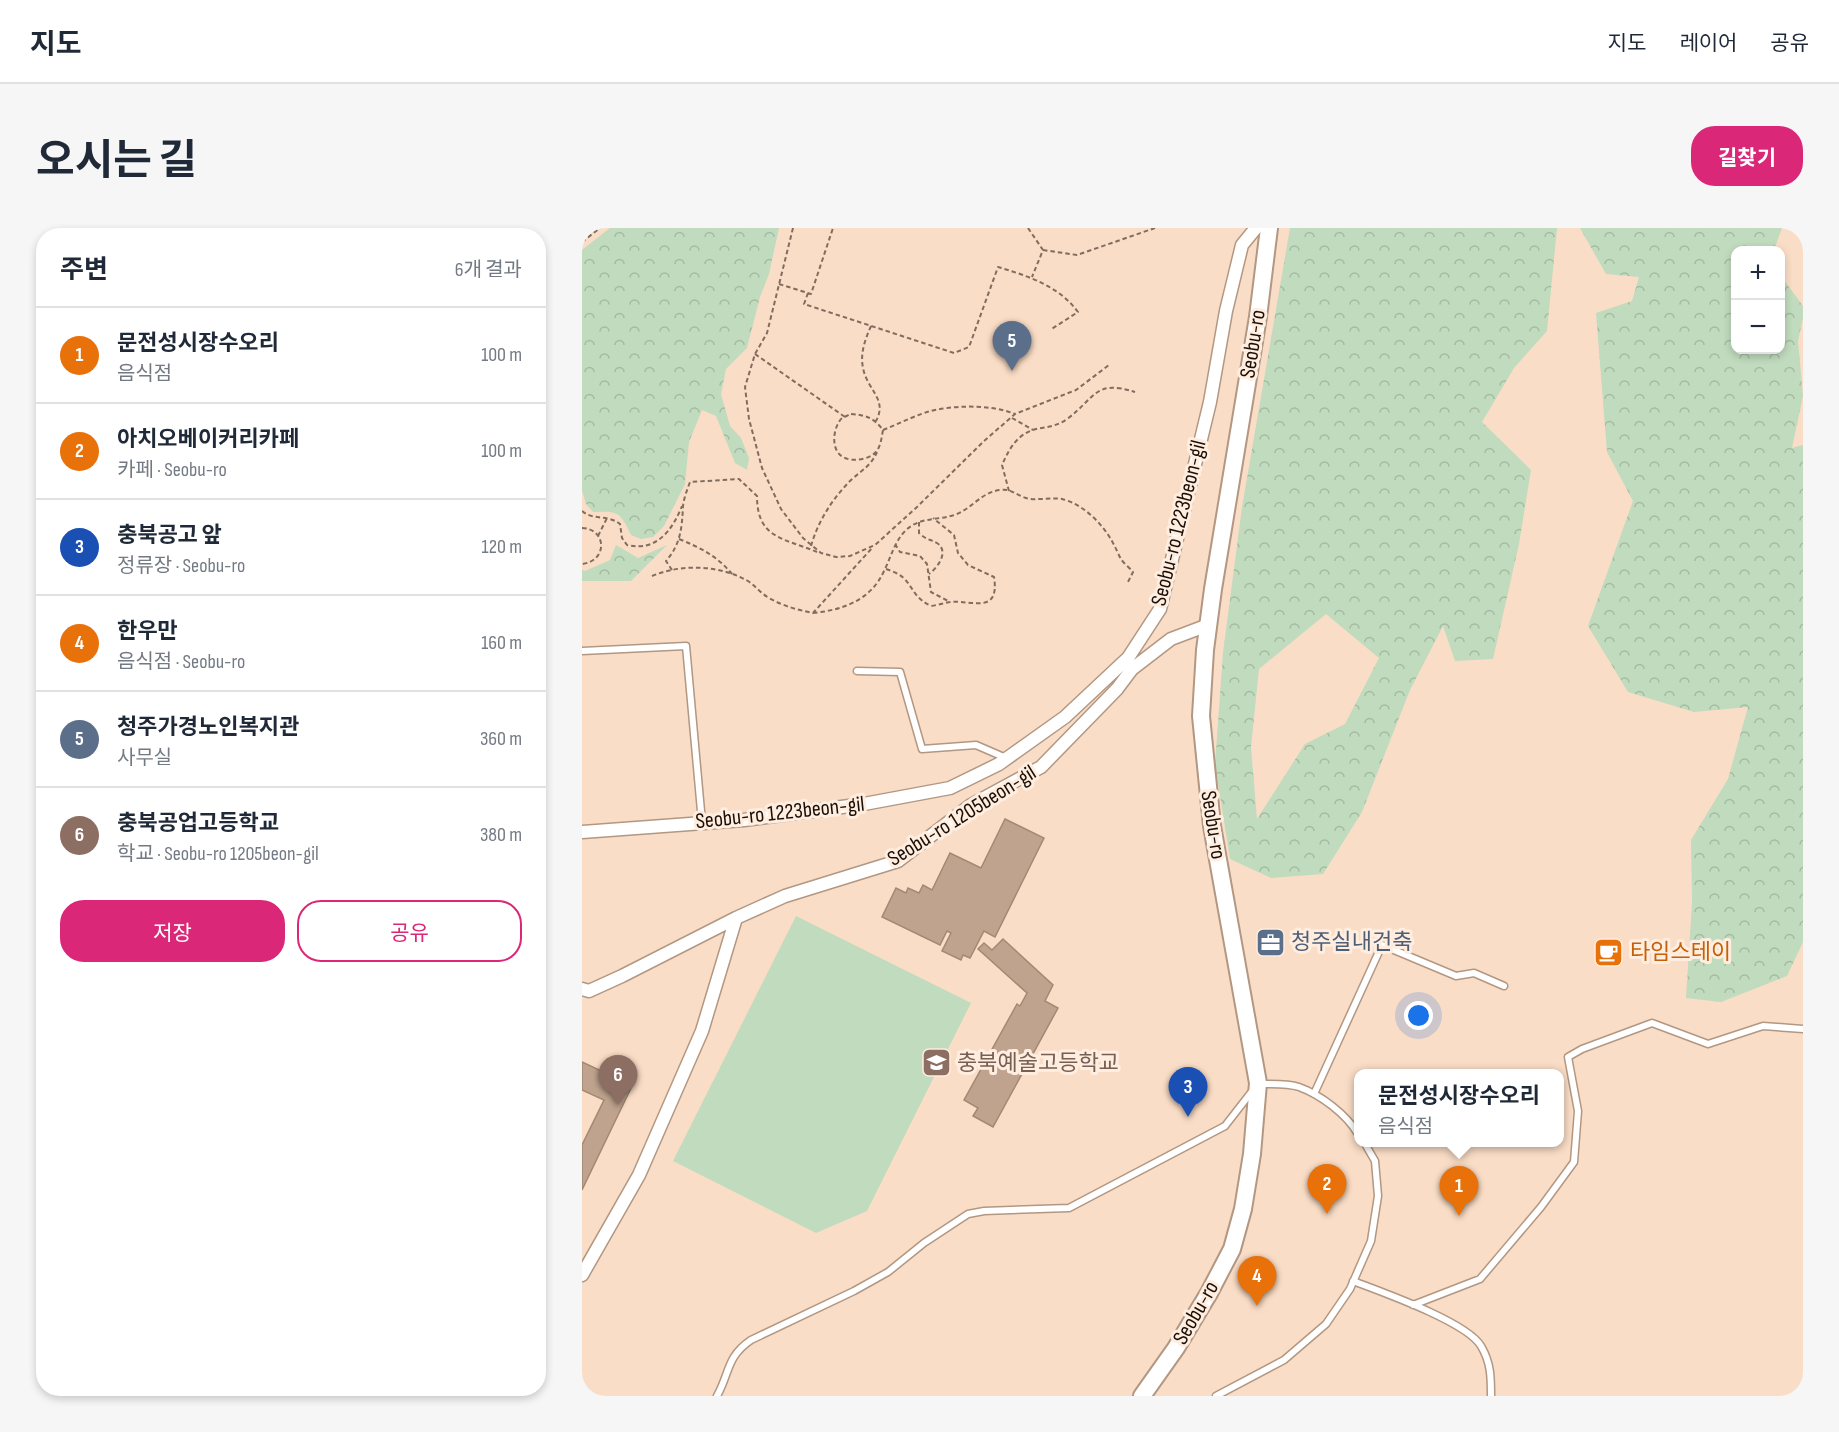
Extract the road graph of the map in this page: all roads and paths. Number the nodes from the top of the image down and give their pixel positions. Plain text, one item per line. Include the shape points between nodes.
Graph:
1 (600, 228) edge
2 (793, 228) edge
3 (833, 228) edge
4 (1028, 228) edge
5 (1155, 228) edge
6 (1256, 228) edge
7 (1269, 228) edge
8 (582, 242) edge
9 (1043, 250) junction
10 (1032, 277) junction
11 (779, 284) junction
12 (808, 292) junction
13 (872, 326) junction
14 (1050, 330) dead end
15 (755, 354) junction
16 (1109, 365) dead end
17 (1135, 392) dead end
18 (1015, 414) junction
19 (845, 417) junction
20 (1011, 418) junction
21 (876, 421) junction
22 (883, 430) junction
23 (1033, 430) junction
24 (878, 450) junction
25 (1009, 490) junction
26 (683, 504) junction
27 (582, 511) edge
28 (607, 518) junction
29 (933, 518) junction
30 (920, 521) junction
31 (582, 528) edge
32 (598, 536) junction
33 (679, 539) junction
34 (895, 544) junction
35 (875, 545) junction
36 (811, 546) junction
37 (821, 553) junction
38 (582, 564) edge
39 (885, 568) junction
40 (672, 570) junction
41 (732, 574) junction
42 (929, 574) junction
43 (652, 576) dead end
44 (1128, 582) dead end
45 (950, 602) junction
46 (813, 613) junction
47 (1208, 625) junction
48 (582, 651) edge
49 (857, 670) dead end
50 (1068, 714) junction
51 (1079, 728) junction
52 (1007, 758) junction
53 (702, 822) junction
54 (582, 832) edge
55 (736, 918) junction
56 (1504, 986) dead end
57 (582, 989) edge
58 (1803, 1029) edge
59 (1258, 1083) junction
60 (1314, 1094) junction
61 (1354, 1126) edge
62 (1366, 1147) edge
63 (582, 1275) edge
64 (1353, 1281) junction
65 (1413, 1305) junction
66 (717, 1396) edge
67 (1142, 1396) edge
68 (1216, 1396) edge
69 (1491, 1396) edge

1 - 8 path
2 - 11 path
3 - 12 path via 811,294
4 - 9 path
5 - 9 path via 1077,255
6 - 50 street, Seobu-ro 1223beon-gil via 1242,245 1210,402 1160,609 1128,658
7 - 47 main road, Seobu-ro
9 - 10 path
10 - 13 path via 998,267 969,347 954,353
10 - 14 path via 1069,300 1078,312
11 - 12 path
11 - 15 path via 767,333
12 - 13 path via 804,304
13 - 21 path via 862,350 863,368 879,399 881,412
15 - 19 path
15 - 36 path via 745,387 762,468 781,509
16 - 18 path via 1076,390
17 - 23 path via 1118,387 1100,389 1067,420
18 - 20 path
18 - 22 path via 985,407 928,412
19 - 21 path via 865,415
19 - 24 path via 835,430 837,451 854,459 867,458
20 - 23 path
20 - 35 path
21 - 22 path
22 - 24 path
23 - 25 path via 1014,441 1002,465
24 - 36 path via 872,464 851,480 829,507
25 - 29 path via 985,495 956,515
25 - 44 path via 1026,498 1064,499 1083,510 1101,524 1122,561 1133,572
26 - 28 path via 667,534 652,545 627,545 620,524
26 - 33 path
26 - 37 path via 690,482 739,479 757,496 757,512 769,533
27 - 28 path
28 - 32 path
29 - 30 path
29 - 45 path via 954,535 958,553 968,565 994,578 996,590 991,599 980,605
30 - 34 path
30 - 42 path via 920,533 941,549 938,567
31 - 32 path via 593,530
32 - 38 path via 598,556
33 - 40 path via 666,561
33 - 41 path via 705,549
34 - 39 path
34 - 42 path via 900,552 920,556
35 - 37 path via 850,556
35 - 46 path
36 - 37 path
39 - 45 path via 904,577 922,602 931,606
39 - 46 path via 871,591 861,599 832,611
40 - 41 path via 709,568
40 - 43 path
41 - 46 path via 768,598
42 - 45 path via 932,592
47 - 51 street, Seobu-ro 1205beon-gil via 1171,639 1132,669
47 - 59 main road, Seobu-ro via 1201,716 1204,764
48 - 53 lane via 686,646
49 - 52 lane via 900,672 922,749 976,745
50 - 51 street
50 - 52 street, Seobu-ro 1223beon-gil
51 - 55 street, Seobu-ro 1205beon-gil via 1041,767 971,805 898,861 785,896
52 - 53 street, Seobu-ro 1223beon-gil via 950,788 864,804
53 - 54 street, Seobu-ro 1223beon-gil
55 - 57 street via 622,976 589,991
55 - 63 street via 702,1031 639,1175
56 - 60 lane via 1473,973 1456,976 1382,945
58 - 65 lane via 1763,1026 1708,1044 1652,1023 1568,1057 1578,1111 1574,1162 1480,1280
59 - 60 lane via 1297,1086
59 - 66 lane via 1225,1126 1069,1208 968,1214 888,1272 739,1349
59 - 67 main road, Seobu-ro via 1252,1154 1232,1249 1176,1348
60 - 61 lane
62 - 64 lane via 1375,1161 1378,1196 1371,1241
64 - 65 lane
64 - 68 lane via 1326,1324 1284,1360
65 - 69 lane via 1451,1322 1480,1344 1492,1370

